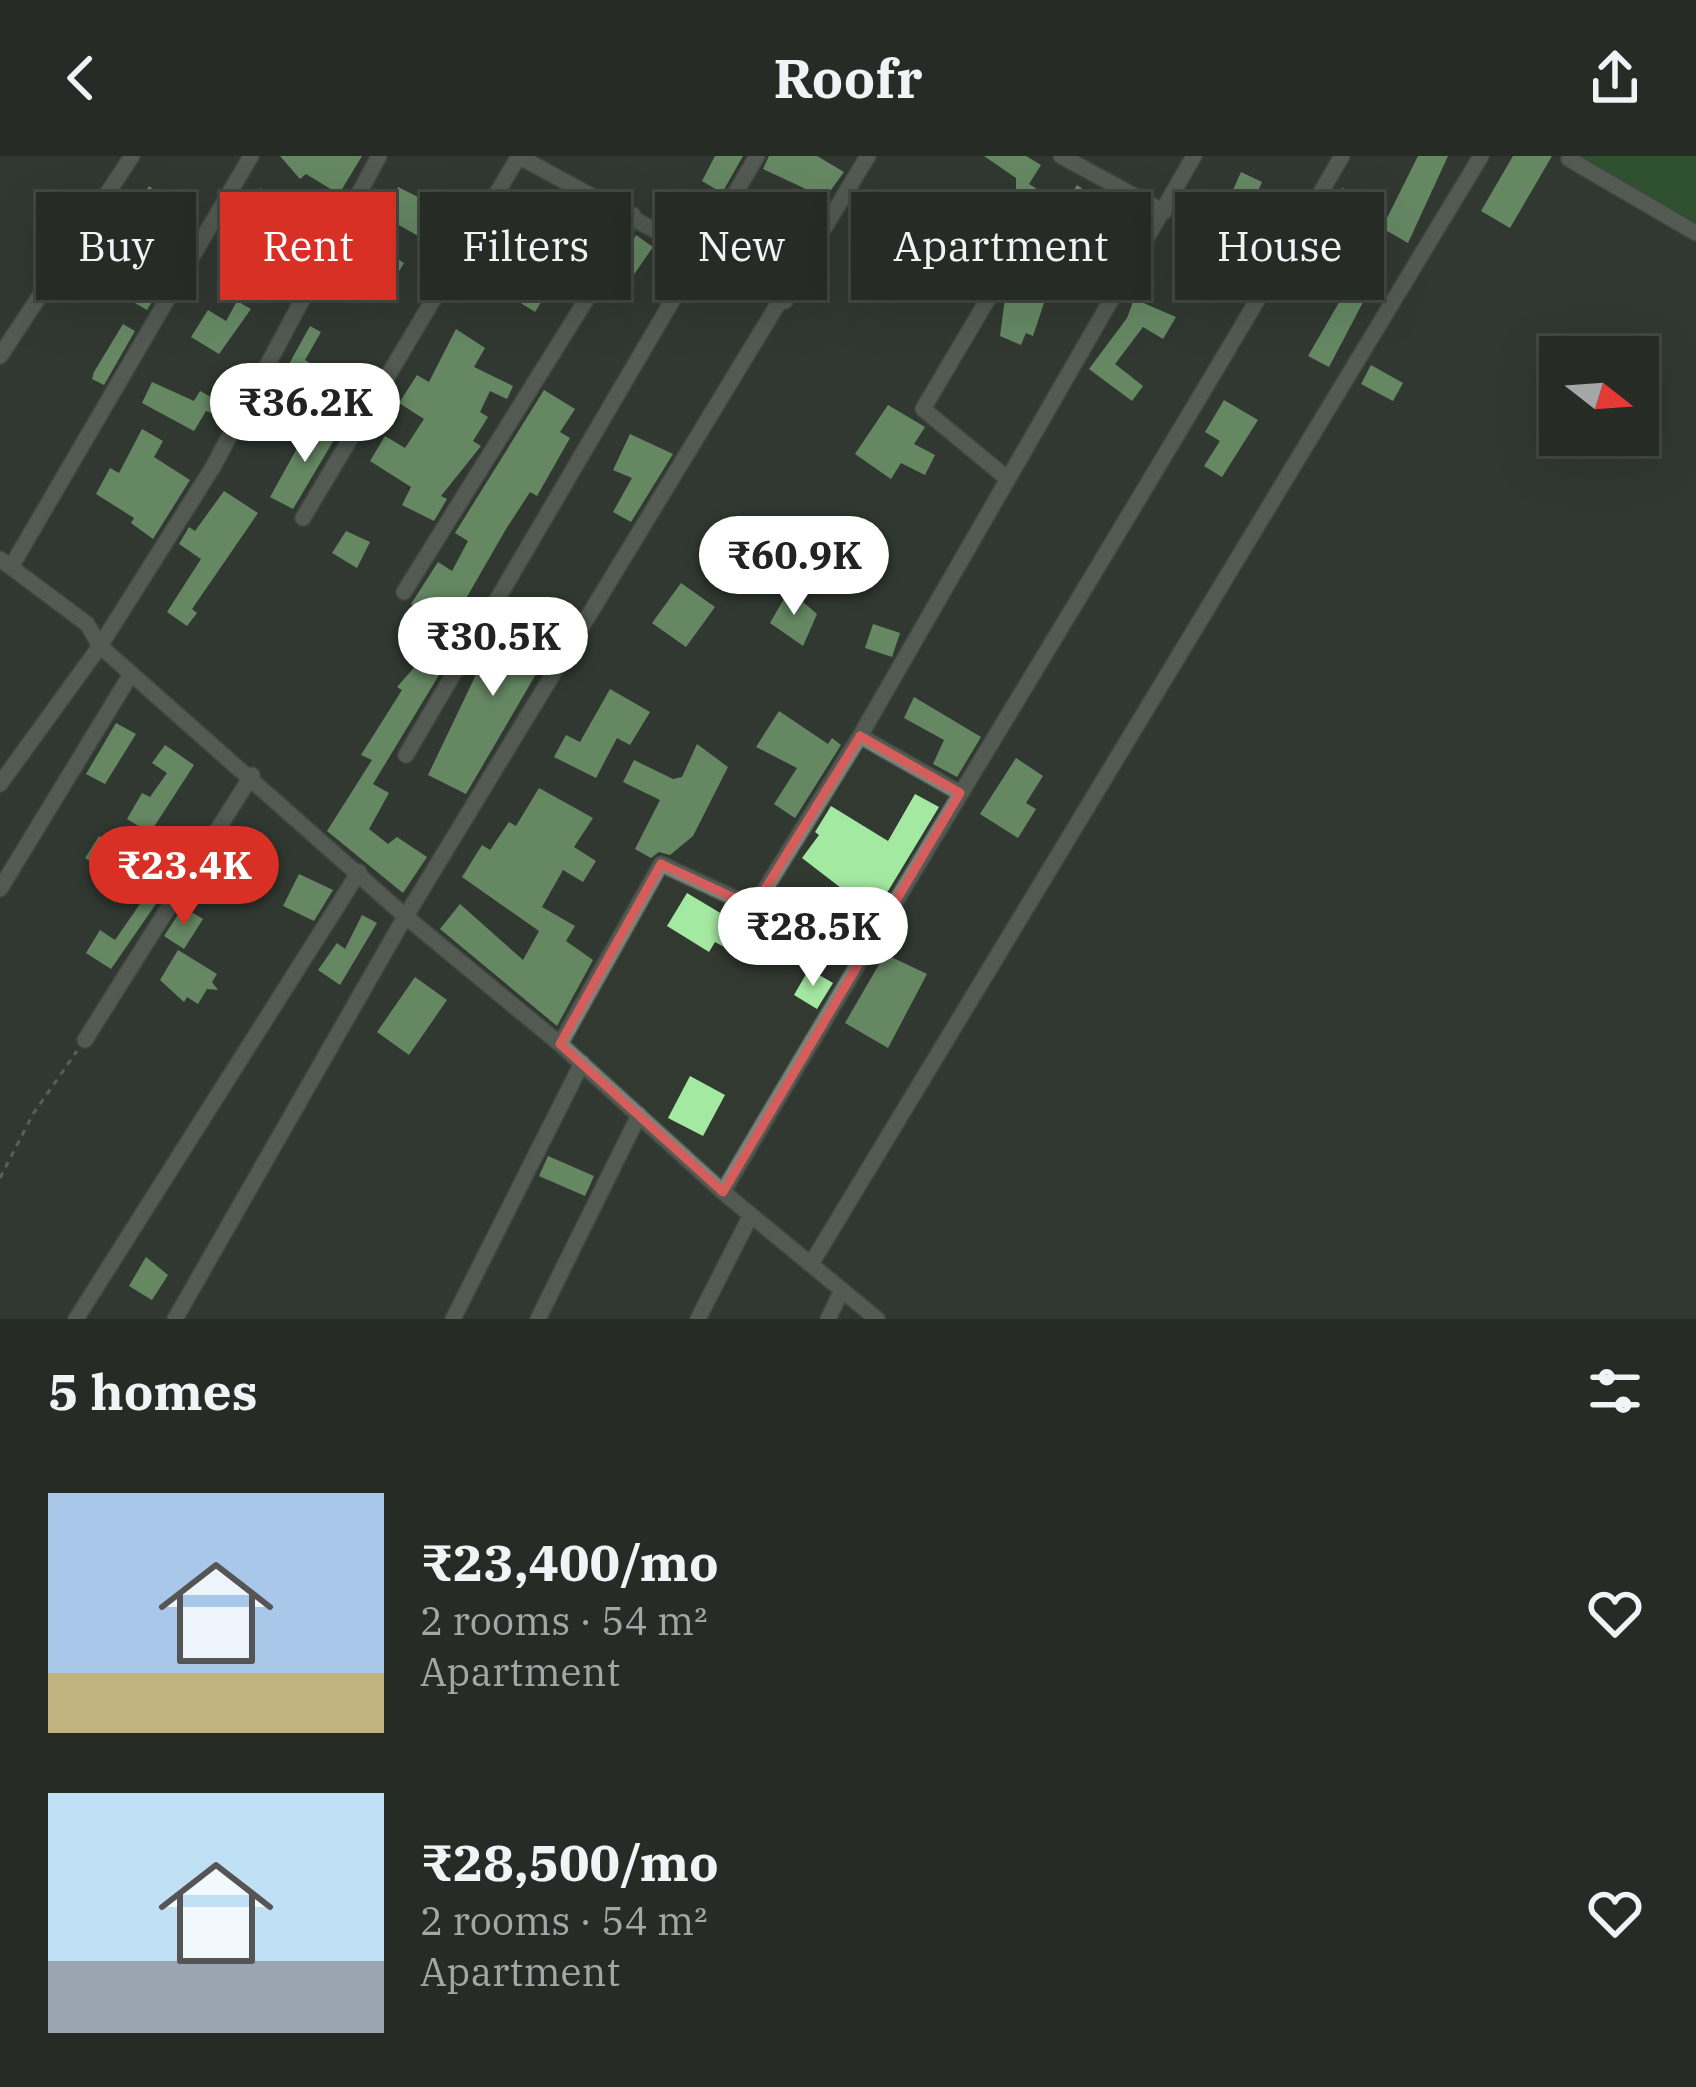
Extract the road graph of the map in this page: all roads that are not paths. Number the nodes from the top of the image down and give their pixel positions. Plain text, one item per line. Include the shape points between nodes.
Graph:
1 (132, 156) edge
2 (251, 156) edge
3 (379, 156) edge
4 (518, 156) edge
5 (757, 156) edge
6 (868, 156) edge
7 (1061, 156) edge
8 (1194, 156) edge
9 (1342, 156) edge
10 (1481, 156) edge
11 (1569, 158) edge
12 (735, 192) edge
13 (1164, 212) junction
14 (633, 215) junction
15 (655, 228) edge
16 (1696, 233) edge
17 (1151, 235) edge
18 (670, 300) edge
19 (987, 300) edge
20 (1114, 300) edge
21 (785, 301) joint
22 (0, 356) edge
23 (1008, 478) junction
24 (304, 518) dead end
25 (5, 562) edge
26 (404, 592) dead end
27 (100, 646) junction
28 (131, 674) junction
29 (860, 736) junction
30 (406, 754) dead end
31 (252, 776) junction
32 (0, 784) edge
33 (961, 793) junction
34 (358, 872) junction
35 (0, 889) edge
36 (405, 916) junction
37 (85, 1040) road end
38 (560, 1044) junction
39 (582, 1063) junction
40 (639, 1115) junction
41 (723, 1192) junction
42 (751, 1214) junction
43 (811, 1264) junction
44 (842, 1290) junction
45 (76, 1319) edge
46 (175, 1319) edge
47 (452, 1319) edge
48 (538, 1319) edge
49 (698, 1319) edge
50 (828, 1319) edge
51 (877, 1319) edge

1 - 22 street
2 - 25 street
3 - 27 street via 213,467
4 - 14 street
4 - 24 street
5 - 12 street
6 - 21 street
7 - 13 street
8 - 13 street
9 - 33 street
10 - 43 street
11 - 16 street
13 - 17 street
14 - 15 street
14 - 26 street
18 - 30 street
19 - 23 street via 923,409
20 - 23 street
21 - 36 street
23 - 29 street
25 - 27 street via 87,624
27 - 28 street
27 - 32 street
28 - 31 street
28 - 35 street
29 - 33 street
29 - 38 street via 754,908 661,864
31 - 34 street
31 - 37 street
33 - 41 street
34 - 36 street
34 - 45 street
36 - 38 street
36 - 46 street
38 - 39 street
39 - 40 street
39 - 47 street
40 - 41 street
40 - 48 street
41 - 42 street
42 - 43 street
42 - 49 street
43 - 44 street
44 - 50 street
44 - 51 street

